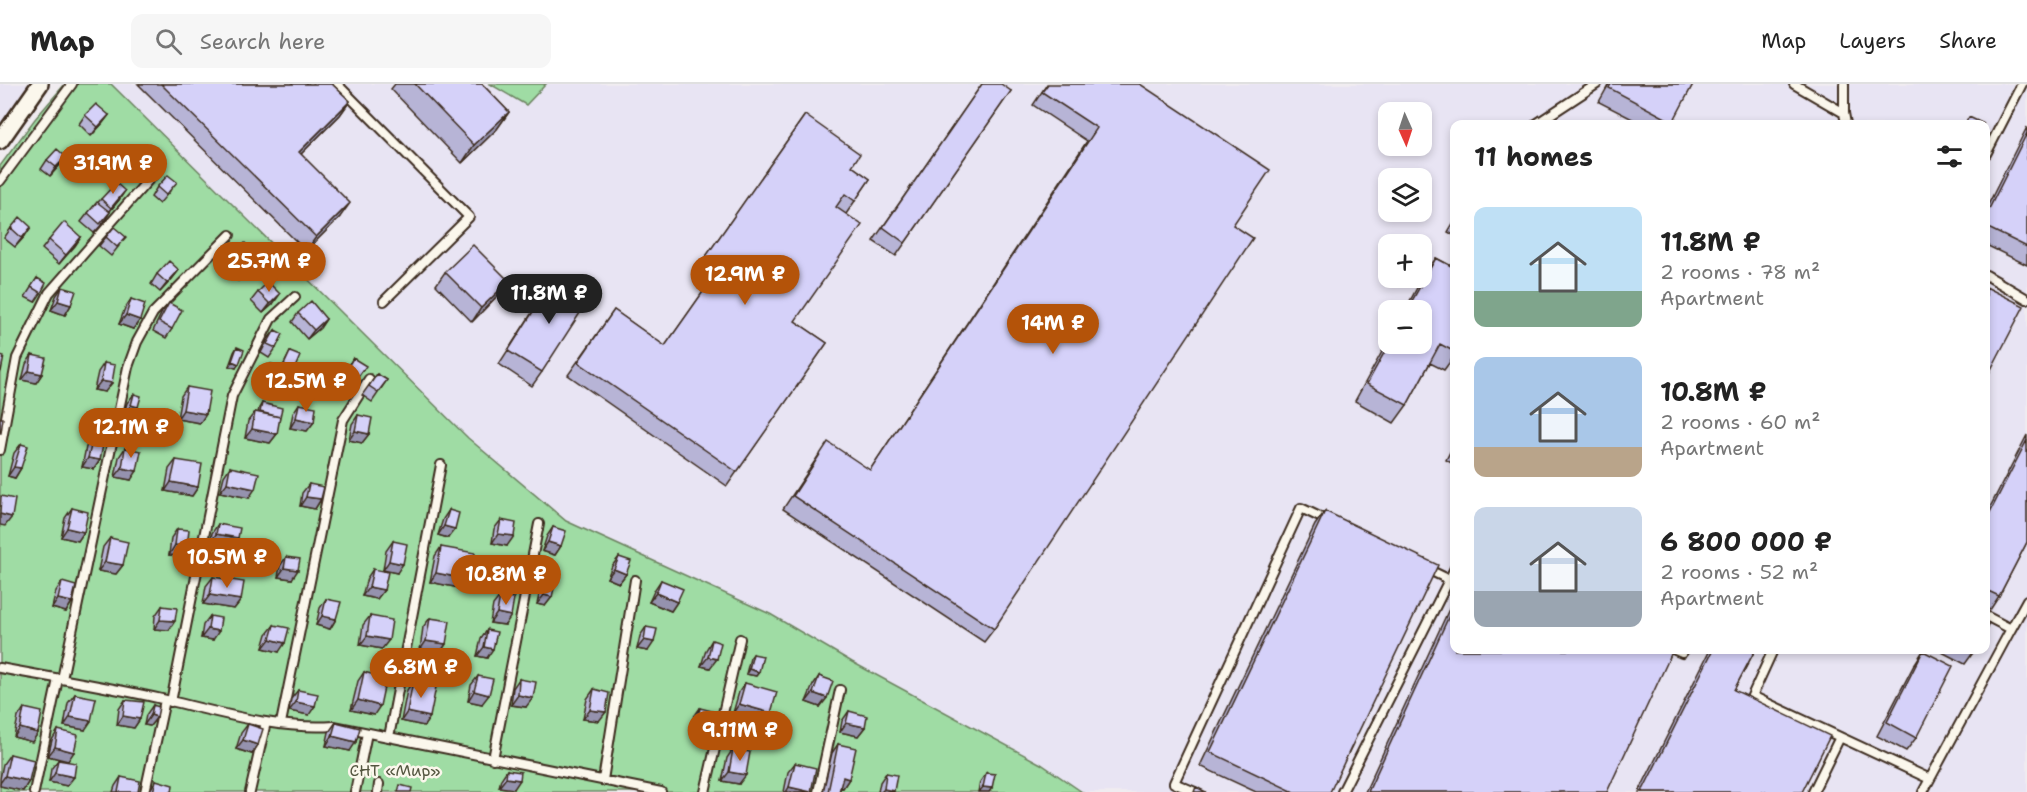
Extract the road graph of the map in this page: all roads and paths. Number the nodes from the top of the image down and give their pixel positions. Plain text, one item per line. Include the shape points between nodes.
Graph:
1 (40, 84) edge
2 (72, 84) edge
3 (337, 84) edge
4 (1597, 84) edge
5 (1794, 84) edge
6 (1844, 84) edge
7 (2022, 84) edge
8 (1844, 113) junction
9 (1542, 120) edge
10 (1845, 120) edge
11 (0, 141) edge
12 (1990, 145) edge
13 (159, 168) dead end
14 (0, 181) edge
15 (230, 235) dead end
16 (1990, 277) edge
17 (295, 297) dead end
18 (2027, 299) edge
19 (384, 301) dead end
20 (369, 379) dead end
21 (0, 450) edge
22 (441, 465) dead end
23 (1332, 523) edge
24 (539, 525) dead end
25 (1416, 564) edge
26 (1450, 576) edge
27 (1448, 579) junction
28 (635, 580) dead end
29 (2027, 600) edge
30 (1990, 618) edge
31 (2011, 629) junction
32 (740, 639) dead end
33 (1771, 654) edge
34 (0, 668) edge
35 (60, 679) junction
36 (840, 690) dead end
37 (168, 701) junction
38 (266, 722) junction
39 (280, 723) junction
40 (367, 733) junction
41 (1840, 736) junction
42 (389, 737) junction
43 (493, 759) junction
44 (1930, 779) junction
45 (603, 780) junction
46 (34, 792) edge
47 (145, 792) edge
48 (250, 792) edge
49 (355, 792) edge
50 (661, 792) edge
51 (705, 792) edge
52 (818, 792) edge
53 (1195, 792) edge
54 (1342, 792) edge
55 (1813, 792) edge
56 (1923, 792) edge

1 - 11 street
2 - 14 lane
3 - 19 lane via 470,217
4 - 9 lane
5 - 8 lane
6 - 8 lane
7 - 12 lane
8 - 10 lane
13 - 21 lane via 49,293 17,358
15 - 35 lane via 153,313 137,342
16 - 18 lane
17 - 37 lane via 270,319 232,396
20 - 39 lane via 343,420
22 - 42 lane
23 - 53 lane via 1301,508 1174,783
24 - 43 lane
25 - 27 lane
26 - 27 lane
27 - 54 lane
28 - 45 lane
29 - 31 lane
30 - 31 lane
31 - 44 lane
32 - 51 lane
33 - 41 lane via 1752,696
34 - 35 lane
35 - 37 lane
35 - 46 lane
36 - 52 lane
37 - 38 lane
37 - 47 lane
38 - 39 lane
38 - 48 lane
39 - 40 lane via 334,726
40 - 42 lane
40 - 49 lane
41 - 44 lane
41 - 55 lane
42 - 43 lane
43 - 45 lane
44 - 56 lane
45 - 50 lane

